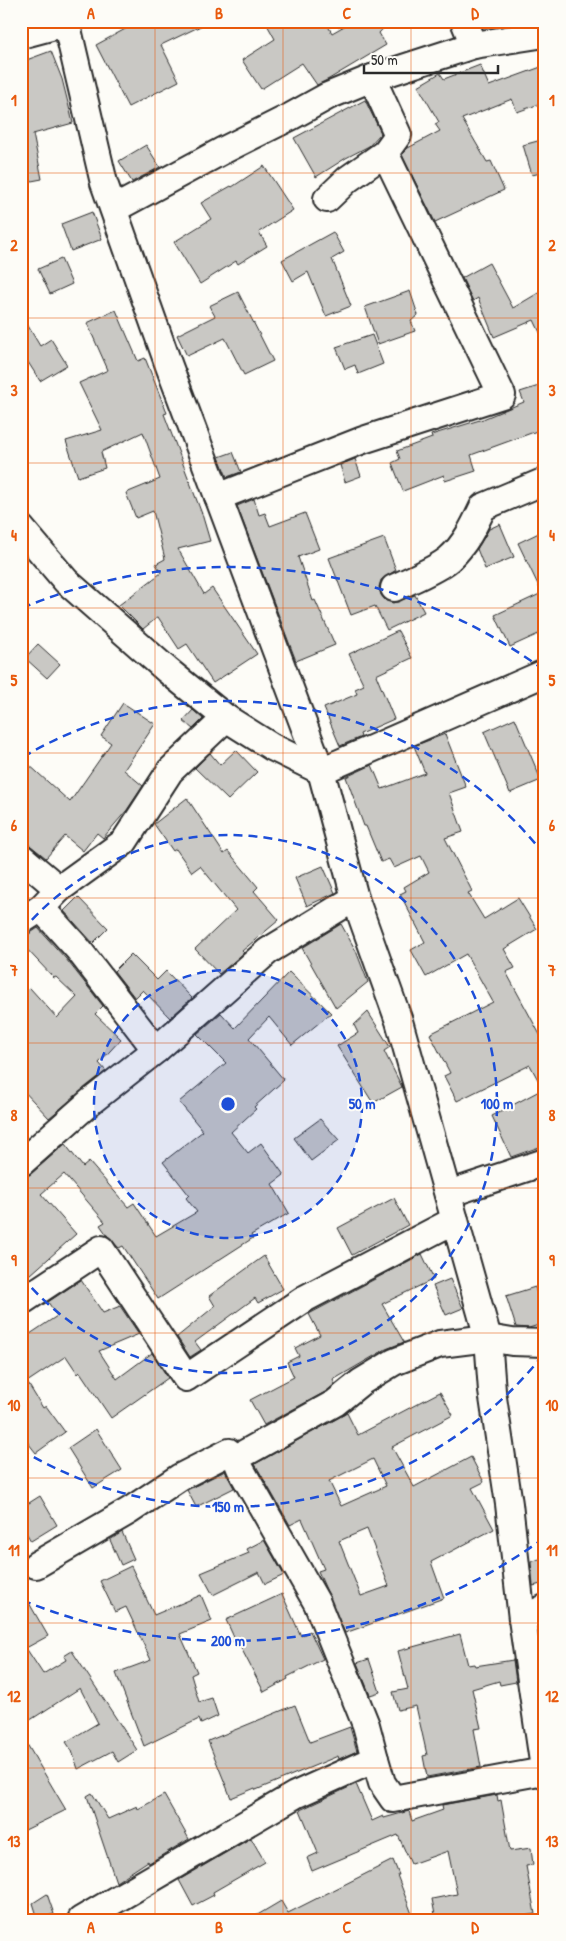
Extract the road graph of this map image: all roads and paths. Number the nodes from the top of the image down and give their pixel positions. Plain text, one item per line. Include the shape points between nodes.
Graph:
1 (464, 21) edge
2 (66, 22) edge
3 (545, 34) edge
4 (21, 35) edge
5 (474, 45) junction
6 (372, 78) junction
7 (385, 154) junction
8 (327, 199) dead end
9 (114, 210) junction
10 (545, 481) edge
11 (218, 497) junction
12 (21, 528) edge
13 (394, 588) dead end
14 (545, 673) edge
15 (226, 718) junction
16 (320, 771) junction
17 (21, 857) edge
18 (59, 889) junction
19 (355, 898) junction
20 (31, 914) edge
21 (156, 1050) junction
22 (545, 1162) edge
23 (21, 1163) edge
24 (448, 1194) junction
25 (455, 1220) junction
26 (21, 1302) edge
27 (488, 1338) junction
28 (545, 1343) edge
29 (236, 1458) junction
30 (36, 1565) dead end
31 (533, 1613) edge
32 (375, 1759) junction
33 (544, 1771) edge
34 (545, 1775) edge
35 (81, 1920) edge

1 - 5 street
2 - 4 street
2 - 9 street via 104,183
3 - 5 street
5 - 6 street
6 - 7 street via 398,135
6 - 9 street via 328,96
7 - 8 street via 348,179
7 - 11 street via 502,395 363,440
9 - 11 street
10 - 13 street via 483,508 460,548 448,560
11 - 16 street
12 - 15 street via 66,581
14 - 16 street
15 - 16 street via 272,747
15 - 18 street via 170,771 124,842
16 - 19 street
17 - 18 street
18 - 20 street
19 - 21 street via 268,951
19 - 24 street via 399,1021
20 - 21 street via 86,959
21 - 23 street
22 - 24 street
24 - 25 street
25 - 26 street via 306,1298 186,1378 101,1249
25 - 27 street
27 - 28 street
27 - 29 street via 440,1344 394,1362 335,1403
27 - 31 street via 492,1392 509,1504
29 - 30 street via 228,1452 180,1477
29 - 32 street via 317,1603 366,1725
31 - 33 street
32 - 33 street via 382,1783 393,1800
32 - 35 street via 296,1794
33 - 34 street

